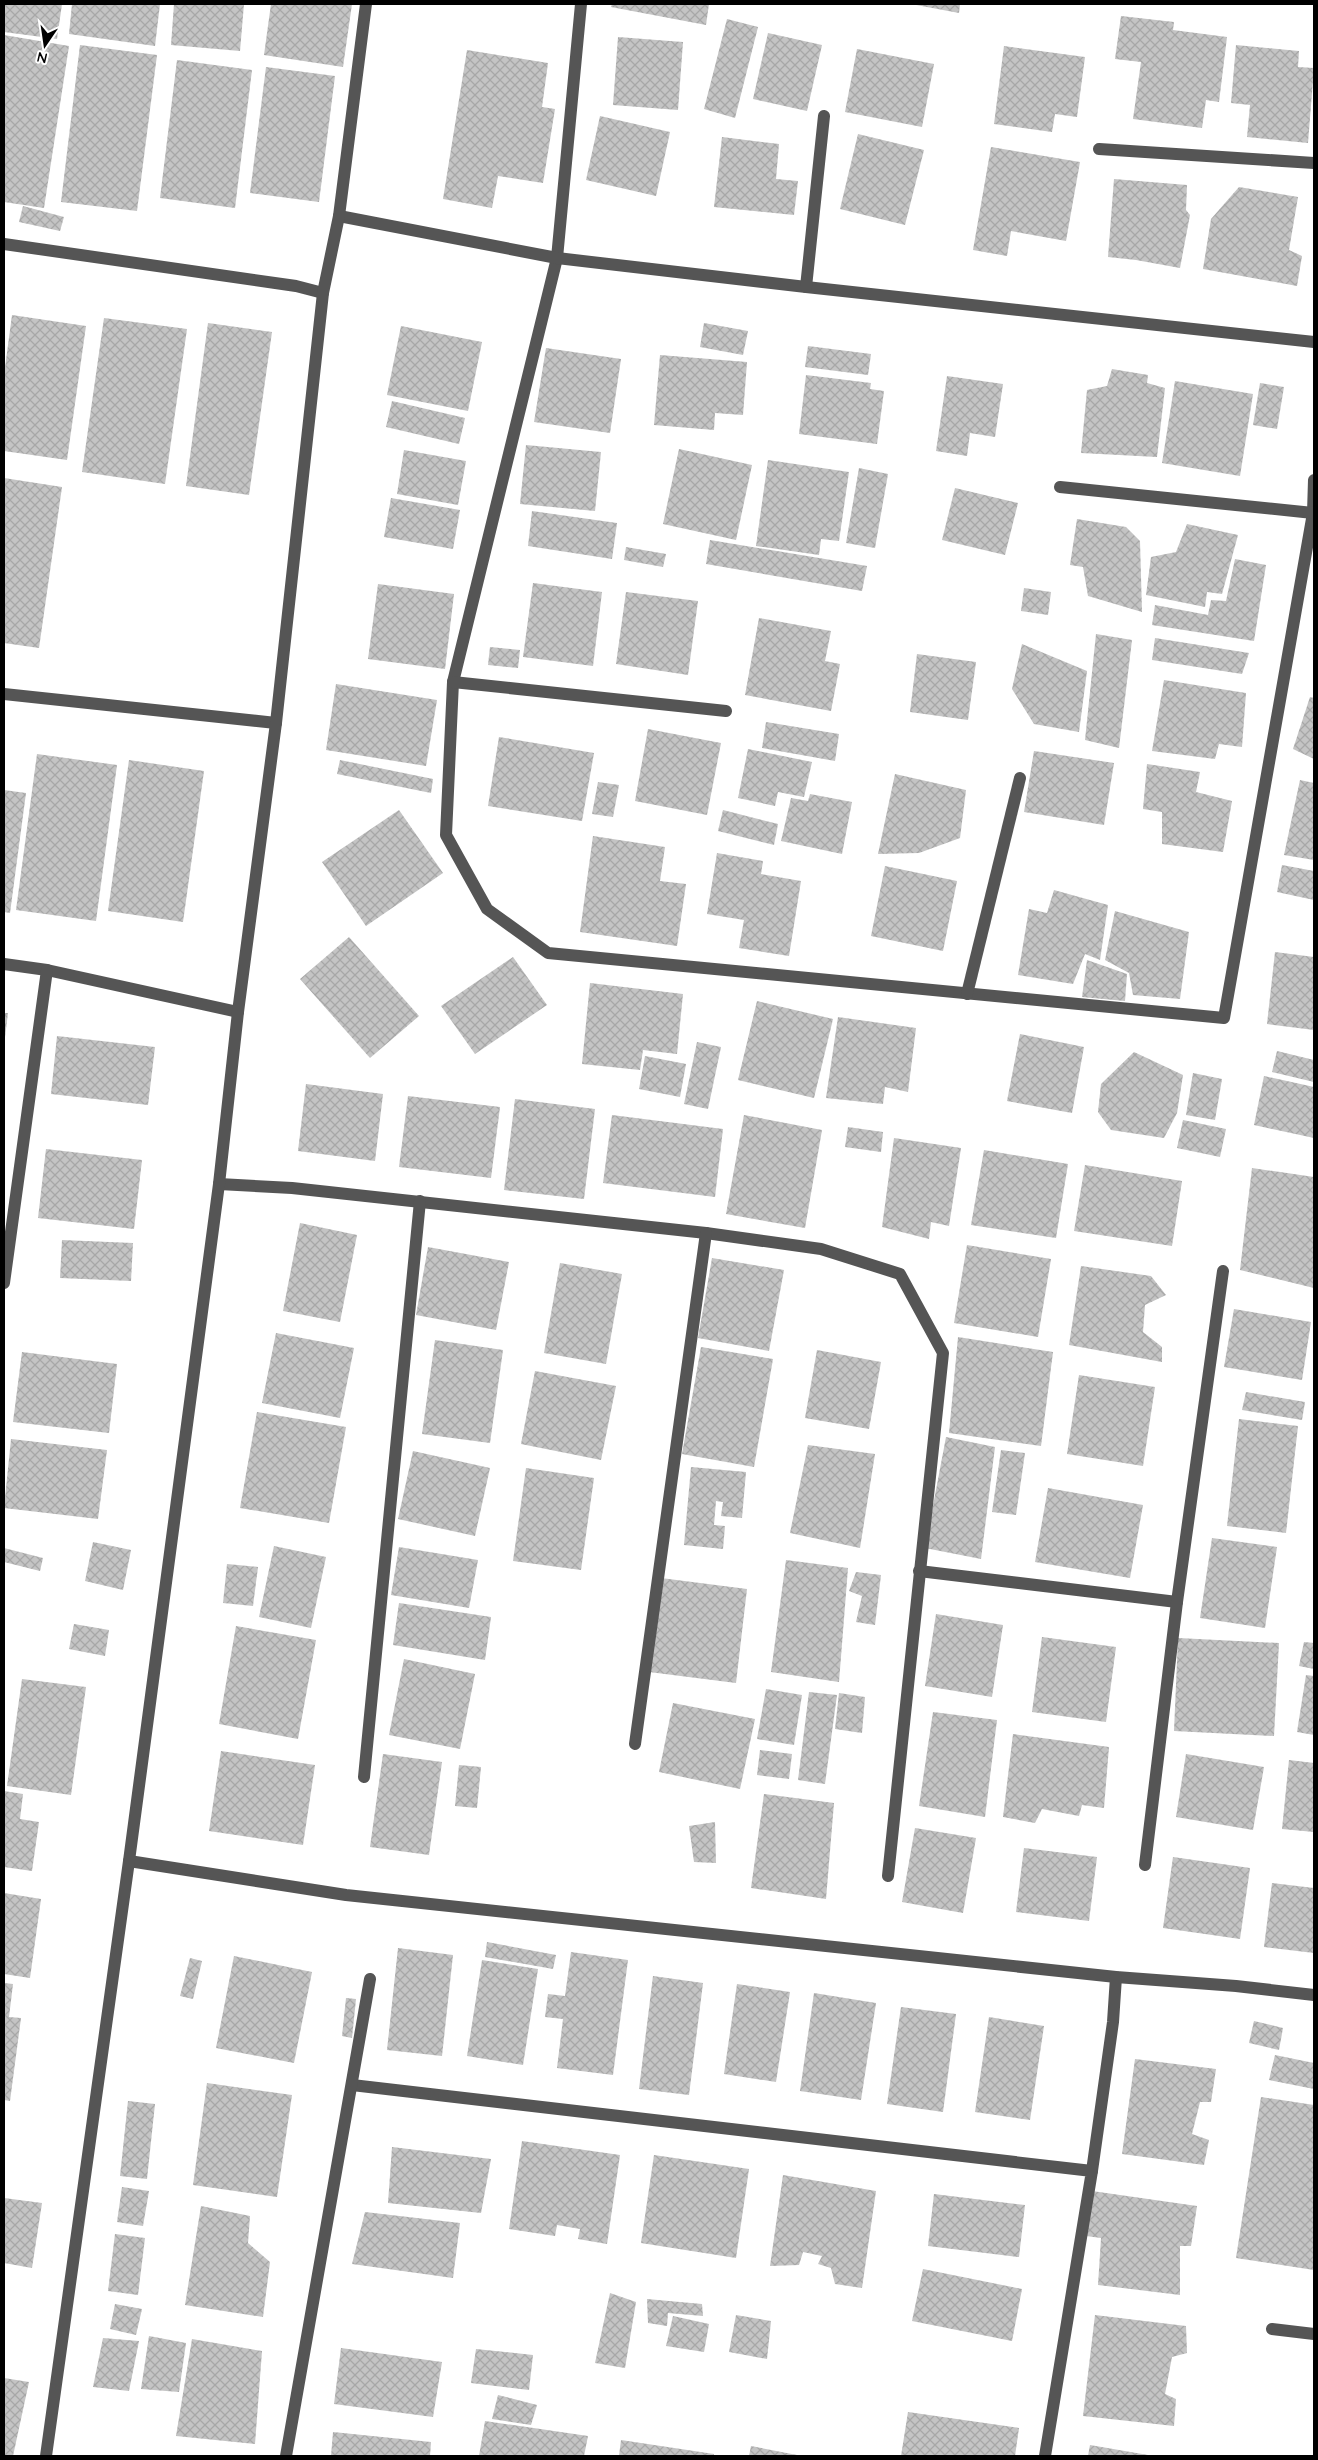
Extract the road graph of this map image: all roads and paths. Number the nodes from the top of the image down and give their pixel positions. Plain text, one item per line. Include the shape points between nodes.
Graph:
1 (366, 4) edge
2 (581, 4) edge
3 (824, 116) dead end
4 (1099, 149) dead end
5 (1314, 163) edge
6 (339, 216) junction
7 (4, 244) edge
8 (557, 258) junction
9 (806, 287) junction
10 (323, 293) junction
11 (1314, 342) edge
12 (1314, 480) edge
13 (1060, 486) dead end
14 (1313, 513) junction
15 (453, 682) junction
16 (4, 694) edge
17 (726, 711) dead end
18 (276, 723) junction
19 (1020, 778) dead end
20 (4, 964) edge
21 (47, 970) junction
22 (967, 994) junction
23 (238, 1012) junction
24 (219, 1184) junction
25 (420, 1201) junction
26 (706, 1234) junction
27 (1223, 1271) dead end
28 (4, 1283) edge
29 (919, 1571) junction
30 (1177, 1602) junction
31 (635, 1744) dead end
32 (364, 1777) dead end
33 (129, 1861) junction
34 (1145, 1865) dead end
35 (888, 1876) dead end
36 (1116, 1977) junction
37 (370, 1979) dead end
38 (1314, 1995) edge
39 (352, 2085) junction
40 (1092, 2171) junction
41 (1272, 2328) dead end
42 (1314, 2334) edge
43 (46, 2456) edge
44 (286, 2456) edge
45 (1045, 2456) edge

1 - 6 street
2 - 8 street
3 - 9 street
4 - 5 street
6 - 8 street
6 - 10 street
7 - 10 street via 296,286
8 - 9 street
8 - 15 street
9 - 11 street
10 - 18 street
12 - 14 street
13 - 14 street
14 - 22 street via 1224,1018
15 - 17 street
15 - 22 street via 446,835 487,909 548,953
16 - 18 street
18 - 23 street
19 - 22 street
20 - 21 street
21 - 23 street
21 - 28 street
23 - 24 street
24 - 25 street
24 - 33 street
25 - 26 street
25 - 32 street
26 - 29 street via 821,1249 900,1274 943,1353
26 - 31 street
27 - 30 street
29 - 30 street
29 - 35 street
30 - 34 street
33 - 36 street via 346,1895
33 - 43 street
36 - 38 street
36 - 40 street via 1113,2022
37 - 39 street
39 - 40 street
39 - 44 street
40 - 45 street
41 - 42 street

